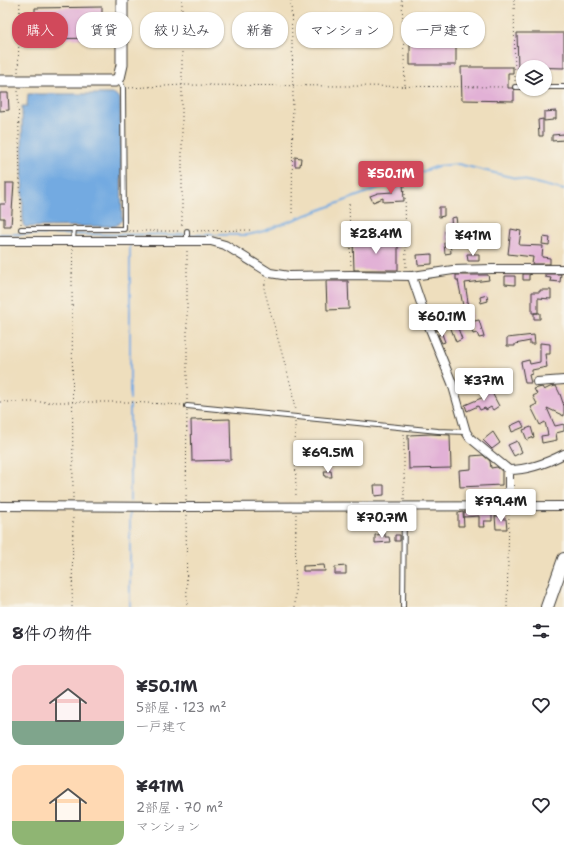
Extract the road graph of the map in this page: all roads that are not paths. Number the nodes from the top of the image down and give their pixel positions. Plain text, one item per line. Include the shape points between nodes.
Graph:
1 (122, 0) edge
2 (122, 65) junction
3 (0, 81) edge
4 (122, 86) junction
5 (0, 87) edge
6 (552, 87) edge
7 (564, 87) edge
8 (21, 229) road end
9 (74, 230) junction
10 (73, 239) junction
11 (0, 240) edge
12 (564, 270) edge
13 (409, 276) junction
14 (564, 380) edge
15 (537, 382) dead end
16 (187, 406) road end
17 (466, 432) junction
18 (564, 454) edge
19 (509, 470) junction
20 (0, 506) edge
21 (404, 506) junction
22 (509, 506) junction
23 (564, 506) edge
24 (564, 559) edge
25 (403, 607) edge
26 (547, 607) edge

1 - 2 street
2 - 3 street via 119,78 112,82
2 - 4 street
4 - 5 street
4 - 9 lane via 124,229
6 - 7 lane
8 - 9 lane
9 - 10 lane
10 - 11 street
10 - 13 street via 187,236 221,244 270,273 289,276
12 - 13 street via 453,270
13 - 17 street via 413,280 452,383
14 - 15 street
16 - 17 lane
17 - 19 street
18 - 19 street via 548,463
19 - 22 street
20 - 21 street
21 - 22 street
21 - 25 lane
22 - 23 street
24 - 26 main road

